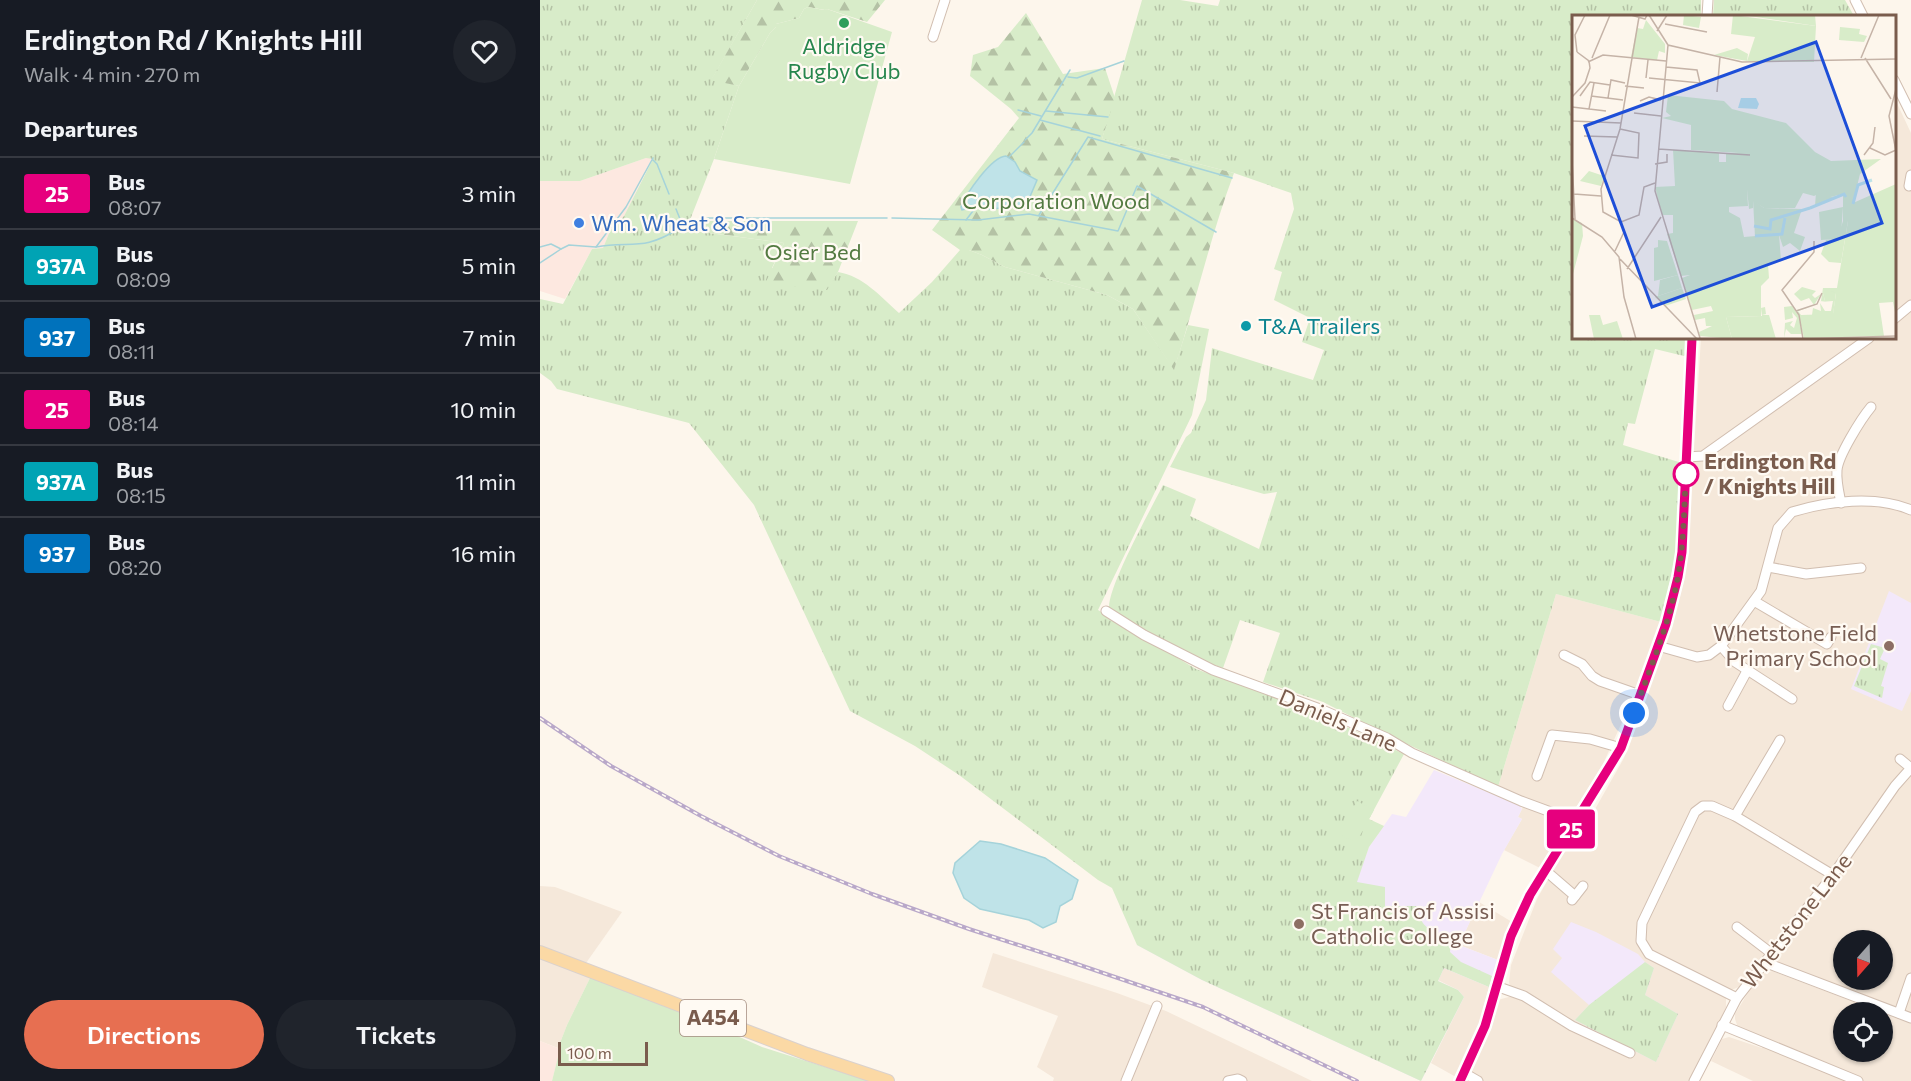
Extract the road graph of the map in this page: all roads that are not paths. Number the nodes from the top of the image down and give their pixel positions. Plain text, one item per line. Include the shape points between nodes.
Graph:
1 (945, 0) edge
2 (1708, 0) edge
3 (1855, 0) edge
4 (1707, 15) edge
5 (1862, 15) edge
6 (933, 36) dead end
7 (1896, 84) edge
8 (1911, 114) edge
9 (1911, 175) edge
10 (1909, 186) dead end
11 (1911, 305) edge
12 (1896, 317) edge
13 (1692, 339) edge
14 (1868, 339) edge
15 (1871, 407) dead end
16 (1687, 458) junction
17 (1841, 503) junction
18 (1911, 510) edge
19 (1768, 567) junction
20 (1862, 569) dead end
21 (1754, 601) junction
22 (1106, 611) dead end
23 (1831, 637) dead end
24 (1658, 646) junction
25 (1720, 646) junction
26 (1564, 655) dead end
27 (1590, 656) dead end
28 (1582, 664) junction
29 (1747, 670) junction
30 (1640, 695) junction
31 (1794, 699) dead end
32 (1729, 706) dead end
33 (1780, 740) dead end
34 (1621, 748) junction
35 (1900, 759) dead end
36 (1541, 765) junction
37 (1551, 768) dead end
38 (1911, 768) edge
39 (1537, 777) dead end
40 (1735, 816) junction
41 (1575, 821) junction
42 (1546, 872) junction
43 (1833, 875) junction
44 (1583, 886) dead end
45 (1742, 927) dead end
46 (540, 952) edge
47 (1771, 952) junction
48 (1764, 962) junction
49 (1911, 978) edge
50 (1496, 986) junction
51 (1737, 998) junction
52 (1157, 1006) dead end
53 (1899, 1013) junction
54 (1911, 1018) edge
55 (1722, 1025) junction
56 (1618, 1059) dead end
57 (1462, 1077) edge
58 (888, 1081) edge
59 (1126, 1081) edge
60 (1228, 1081) edge
61 (1242, 1081) edge
62 (1478, 1081) edge
63 (1694, 1081) edge
64 (1858, 1081) edge

1 - 6 street
2 - 4 street
3 - 5 street
7 - 8 street
9 - 10 street
11 - 12 street
13 - 16 street
14 - 16 street via 1703,456
15 - 17 street via 1867,420 1838,462
16 - 24 street via 1682,552
17 - 18 street via 1879,502
17 - 19 street via 1792,512 1778,528
19 - 20 street via 1806,574
19 - 21 street
21 - 23 street via 1827,644
21 - 25 street
22 - 41 street, Daniels Lane via 1213,670 1320,709 1521,801
24 - 25 street via 1697,657
24 - 30 street
25 - 29 street
26 - 28 street
27 - 28 street
28 - 30 street via 1600,681
29 - 31 street
29 - 32 street
30 - 34 street
33 - 40 street
34 - 36 street via 1590,739 1552,735
34 - 41 street
35 - 38 street
36 - 37 street
36 - 39 street
38 - 43 street, Whetstone Lane
40 - 43 street
40 - 51 street via 1712,806 1695,812 1642,923 1640,936 1649,954
41 - 42 street
42 - 44 street via 1573,898
42 - 50 street via 1530,895 1511,936
43 - 47 street, Whetstone Lane
45 - 47 street
46 - 58 main road, A454
47 - 48 street, Whetstone Lane
48 - 51 street, Whetstone Lane
48 - 53 street
49 - 53 street
50 - 56 street via 1530,999 1572,1026 1626,1051
50 - 57 street via 1485,1026
51 - 55 street, Whetstone Lane
52 - 59 street
53 - 54 street
55 - 63 street, Whetstone Lane
55 - 64 street
57 - 62 street
60 - 61 street

